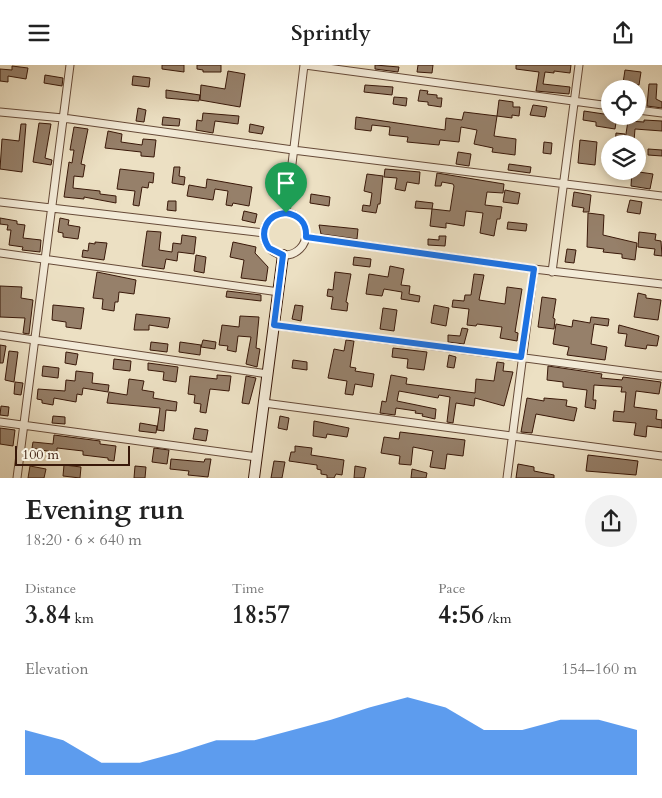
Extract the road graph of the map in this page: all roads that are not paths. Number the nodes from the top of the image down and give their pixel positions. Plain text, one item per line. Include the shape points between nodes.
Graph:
1 (70, 65) edge
2 (304, 65) edge
3 (579, 65) edge
4 (575, 101) junction
5 (601, 105) edge
6 (0, 111) edge
7 (646, 111) edge
8 (662, 113) edge
9 (64, 118) junction
10 (294, 151) junction
11 (564, 183) junction
12 (662, 196) edge
13 (0, 202) edge
14 (52, 209) junction
15 (286, 213) junction
16 (264, 233) junction
17 (306, 237) junction
18 (0, 253) edge
19 (283, 255) junction
20 (45, 259) junction
21 (534, 269) junction
22 (552, 272) junction
23 (662, 284) edge
24 (279, 292) junction
25 (274, 325) junction
26 (0, 335) edge
27 (35, 339) junction
28 (521, 357) junction
29 (268, 374) junction
30 (662, 376) edge
31 (264, 403) junction
32 (0, 422) edge
33 (24, 425) junction
34 (511, 436) junction
35 (662, 456) edge
36 (256, 457) junction
37 (17, 478) edge
38 (254, 478) edge
39 (506, 478) edge

1 - 9 street
2 - 4 street
2 - 10 street
3 - 4 street
4 - 5 street
4 - 11 street
6 - 9 street
7 - 8 street
9 - 10 street
9 - 14 street
10 - 11 street
10 - 15 street
11 - 12 street
11 - 22 street
13 - 14 street
14 - 16 street
14 - 20 street
15 - 16 street via 272,217
15 - 17 street via 296,215 303,222
16 - 19 street via 269,248
17 - 19 street via 298,251
17 - 21 street
18 - 20 street
19 - 24 street
20 - 24 street
20 - 27 street
21 - 22 street
21 - 28 street
22 - 23 street
24 - 25 street
25 - 28 street
25 - 29 street
26 - 27 street
27 - 29 street
27 - 33 street
28 - 30 street
28 - 34 street
29 - 31 street
31 - 34 street
31 - 36 street
32 - 33 street
33 - 36 street
33 - 37 street
34 - 35 street
34 - 39 street
36 - 38 street

